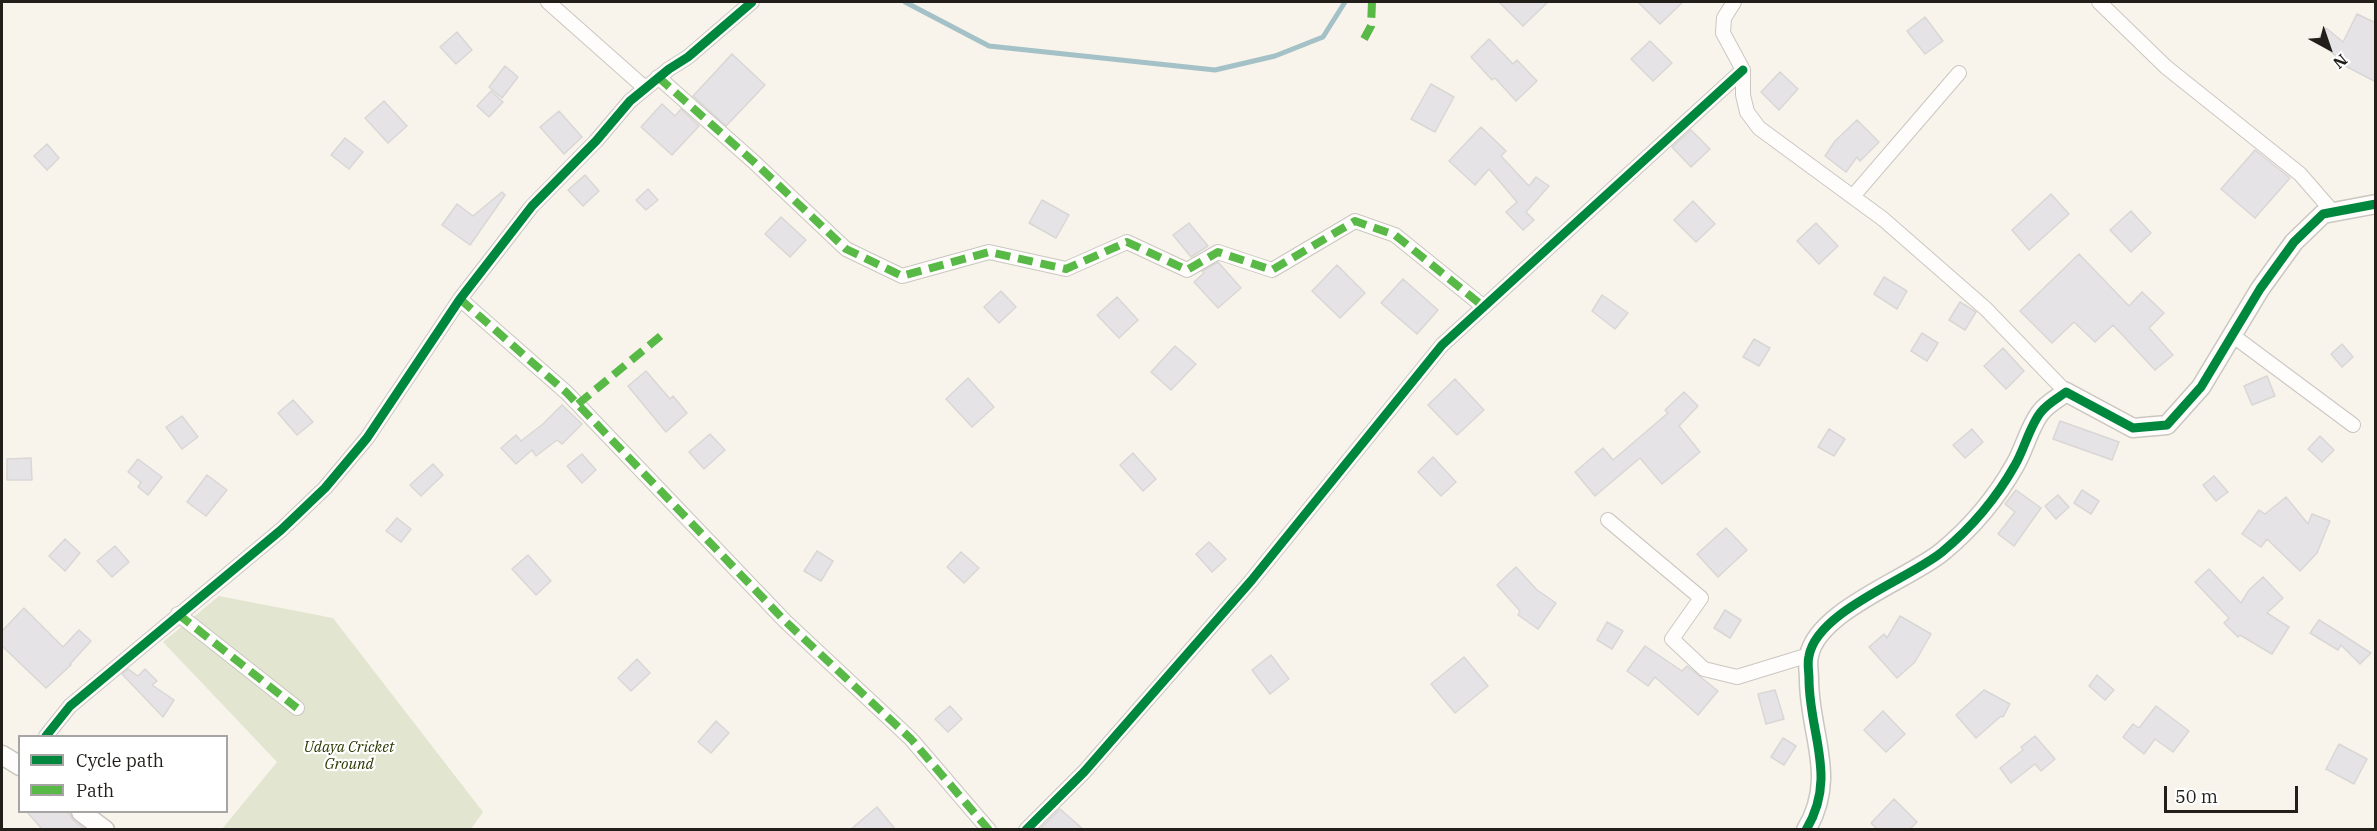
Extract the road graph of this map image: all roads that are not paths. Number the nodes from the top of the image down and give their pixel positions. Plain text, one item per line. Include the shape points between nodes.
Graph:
1 (548, 2) edge
2 (752, 2) edge
3 (1734, 2) edge
4 (2099, 2) edge
5 (1743, 70) junction
6 (1959, 73) dead end
7 (658, 77) junction
8 (645, 88) junction
9 (1854, 195) junction
10 (2376, 204) edge
11 (2333, 212) junction
12 (460, 299) junction
13 (1485, 307) junction
14 (2232, 335) junction
15 (2066, 392) junction
16 (2353, 425) dead end
17 (1608, 520) dead end
18 (178, 614) junction
19 (1809, 655) junction
20 (297, 708) dead end
21 (47, 735) edge
22 (2, 754) edge
23 (18, 765) edge
24 (82, 813) edge
25 (105, 830) edge
26 (989, 830) edge
27 (1026, 830) edge
28 (1806, 830) edge

1 - 8 street
2 - 7 street via 688,57
3 - 5 street via 1724,18 1723,33
4 - 11 street via 2166,67 2301,174
5 - 9 street via 1747,112 1759,128
5 - 13 street
6 - 9 street
7 - 8 street
7 - 13 street via 846,249 902,276 989,252 1066,269 1127,242 1187,270 1218,252 1272,270 1355,221 1395,235
8 - 12 street via 532,206
9 - 15 street via 1986,309
10 - 11 street
11 - 14 street via 2324,214 2294,242
12 - 18 street via 367,438 325,488 281,530
12 - 26 street via 567,393 786,621 911,739
13 - 27 street via 1442,345 1251,581 1084,772
14 - 15 street via 2200,387 2167,425 2133,428
14 - 16 street
15 - 19 street via 2041,412 2015,465 1989,504 1941,552 1825,627
17 - 19 street via 1701,598 1672,639 1704,669 1737,677
18 - 20 street
18 - 21 street via 70,706
19 - 28 street via 1809,696 1821,765 1821,794
22 - 23 street
24 - 25 street

